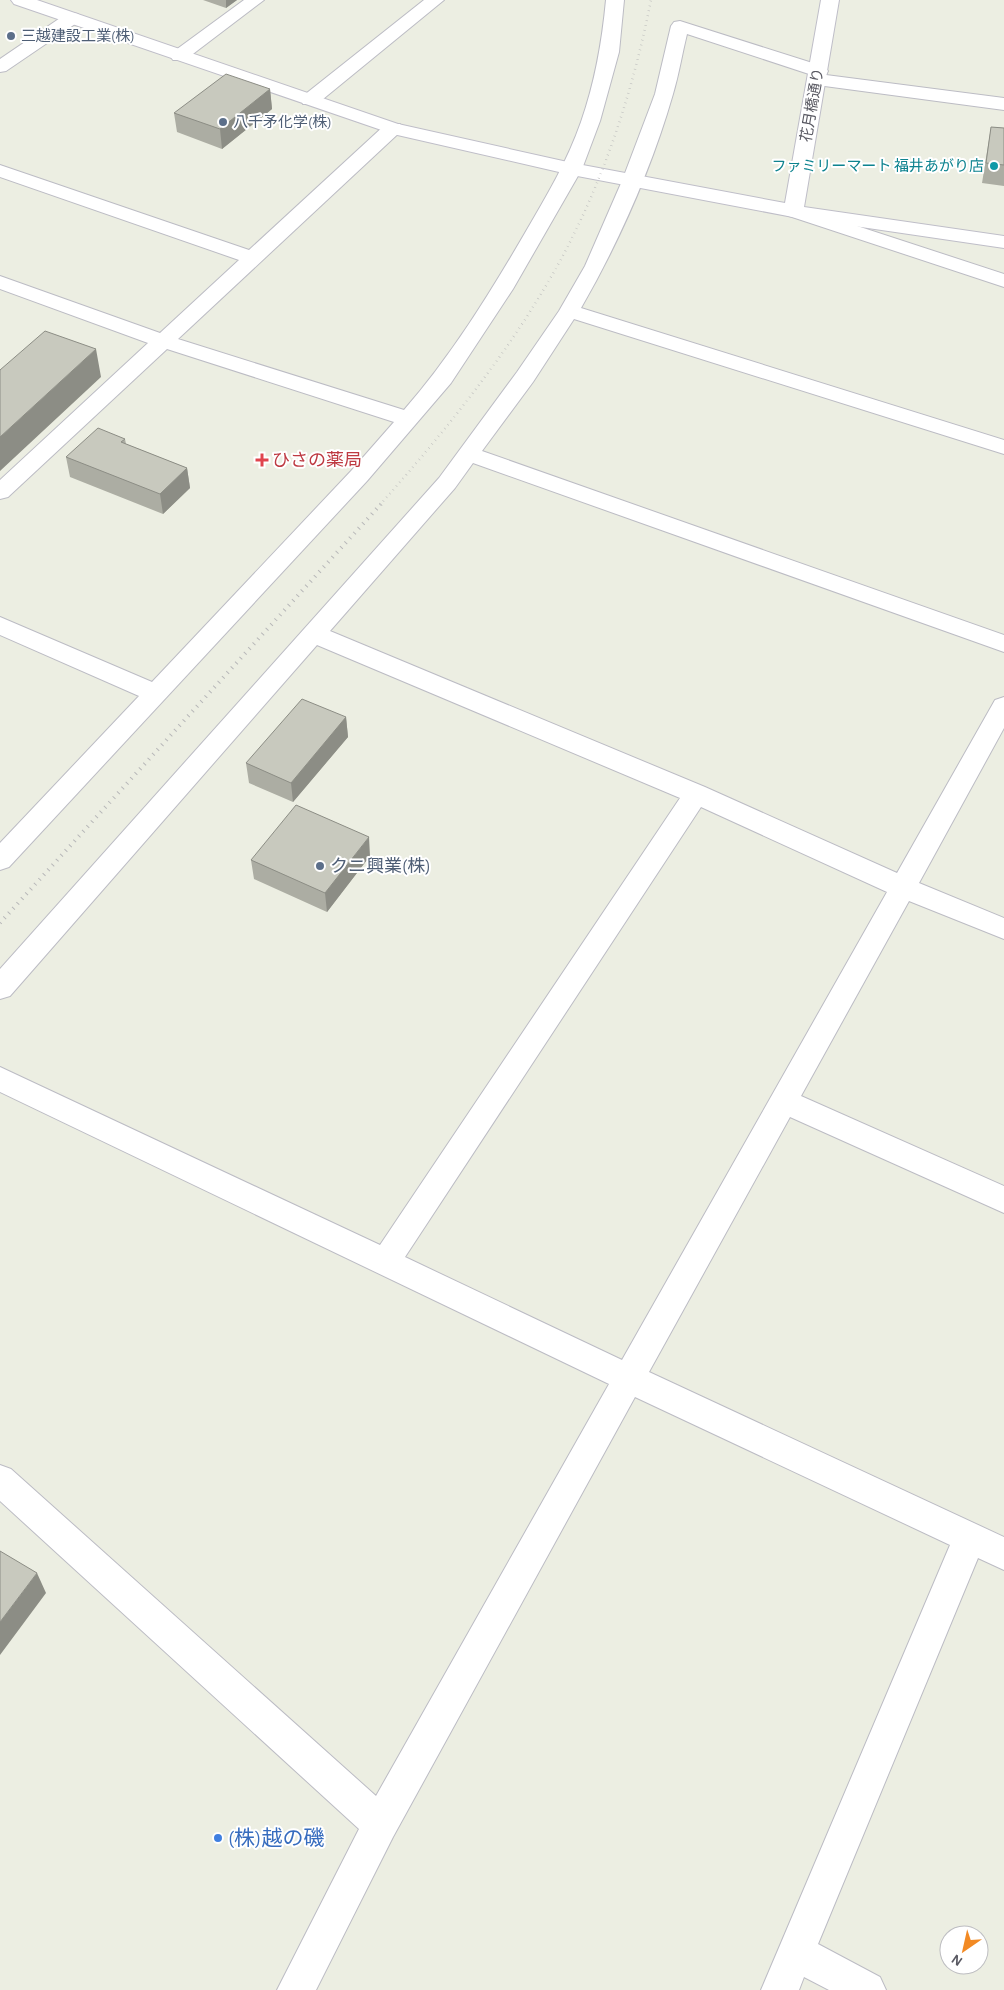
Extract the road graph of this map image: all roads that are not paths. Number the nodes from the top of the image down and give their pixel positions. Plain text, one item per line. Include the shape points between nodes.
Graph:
1 (20, 0) edge
2 (255, 0) edge
3 (434, 0) edge
4 (830, 0) edge
5 (611, 1) edge
6 (72, 18) junction
7 (178, 56) junction
8 (1, 66) edge
9 (818, 75) junction
10 (310, 100) junction
11 (1004, 104) edge
12 (393, 128) junction
13 (572, 169) junction
14 (0, 171) edge
15 (632, 181) junction
16 (793, 211) junction
17 (1004, 242) edge
18 (253, 258) junction
19 (1004, 280) edge
20 (0, 282) edge
21 (569, 311) junction
22 (164, 341) junction
23 (408, 419) junction
24 (1004, 446) edge
25 (470, 454) junction
26 (0, 492) edge
27 (0, 625) edge
28 (314, 634) junction
29 (1004, 644) edge
30 (156, 693) junction
31 (1004, 706) edge
32 (696, 794) junction
33 (0, 860) edge
34 (902, 887) junction
35 (1004, 929) edge
36 (0, 988) edge
37 (0, 1079) edge
38 (784, 1101) junction
39 (1004, 1200) edge
40 (386, 1262) junction
41 (628, 1378) junction
42 (0, 1480) edge
43 (970, 1538) junction
44 (1004, 1554) edge
45 (380, 1824) junction
46 (796, 1952) junction
47 (296, 1990) edge
48 (780, 1990) edge
49 (867, 1990) edge

1 - 6 street
2 - 7 street
3 - 10 street
4 - 9 street, 花月橋通り
5 - 13 street via 610,52 591,121
6 - 7 street
6 - 8 street
7 - 10 street
9 - 11 street
9 - 15 street via 680,26 664,94
9 - 16 street, 花月橋通り
10 - 12 street
12 - 13 street
12 - 18 street
13 - 15 street
13 - 23 street via 503,289 443,378
14 - 18 street
15 - 16 street
15 - 21 street via 595,266
16 - 17 street
16 - 19 street
18 - 22 street
20 - 22 street
21 - 24 street
21 - 25 street
22 - 23 street
22 - 26 street
23 - 30 street via 360,476
25 - 28 street
25 - 29 street
27 - 30 street
28 - 32 street
28 - 36 street
30 - 33 street
31 - 34 street
32 - 34 street
32 - 40 street
34 - 35 street
34 - 38 street
37 - 40 street
38 - 39 street
38 - 41 street
40 - 41 street
41 - 43 street
41 - 45 street
42 - 45 street
43 - 44 street
43 - 46 street
45 - 47 street
46 - 48 street
46 - 49 street

